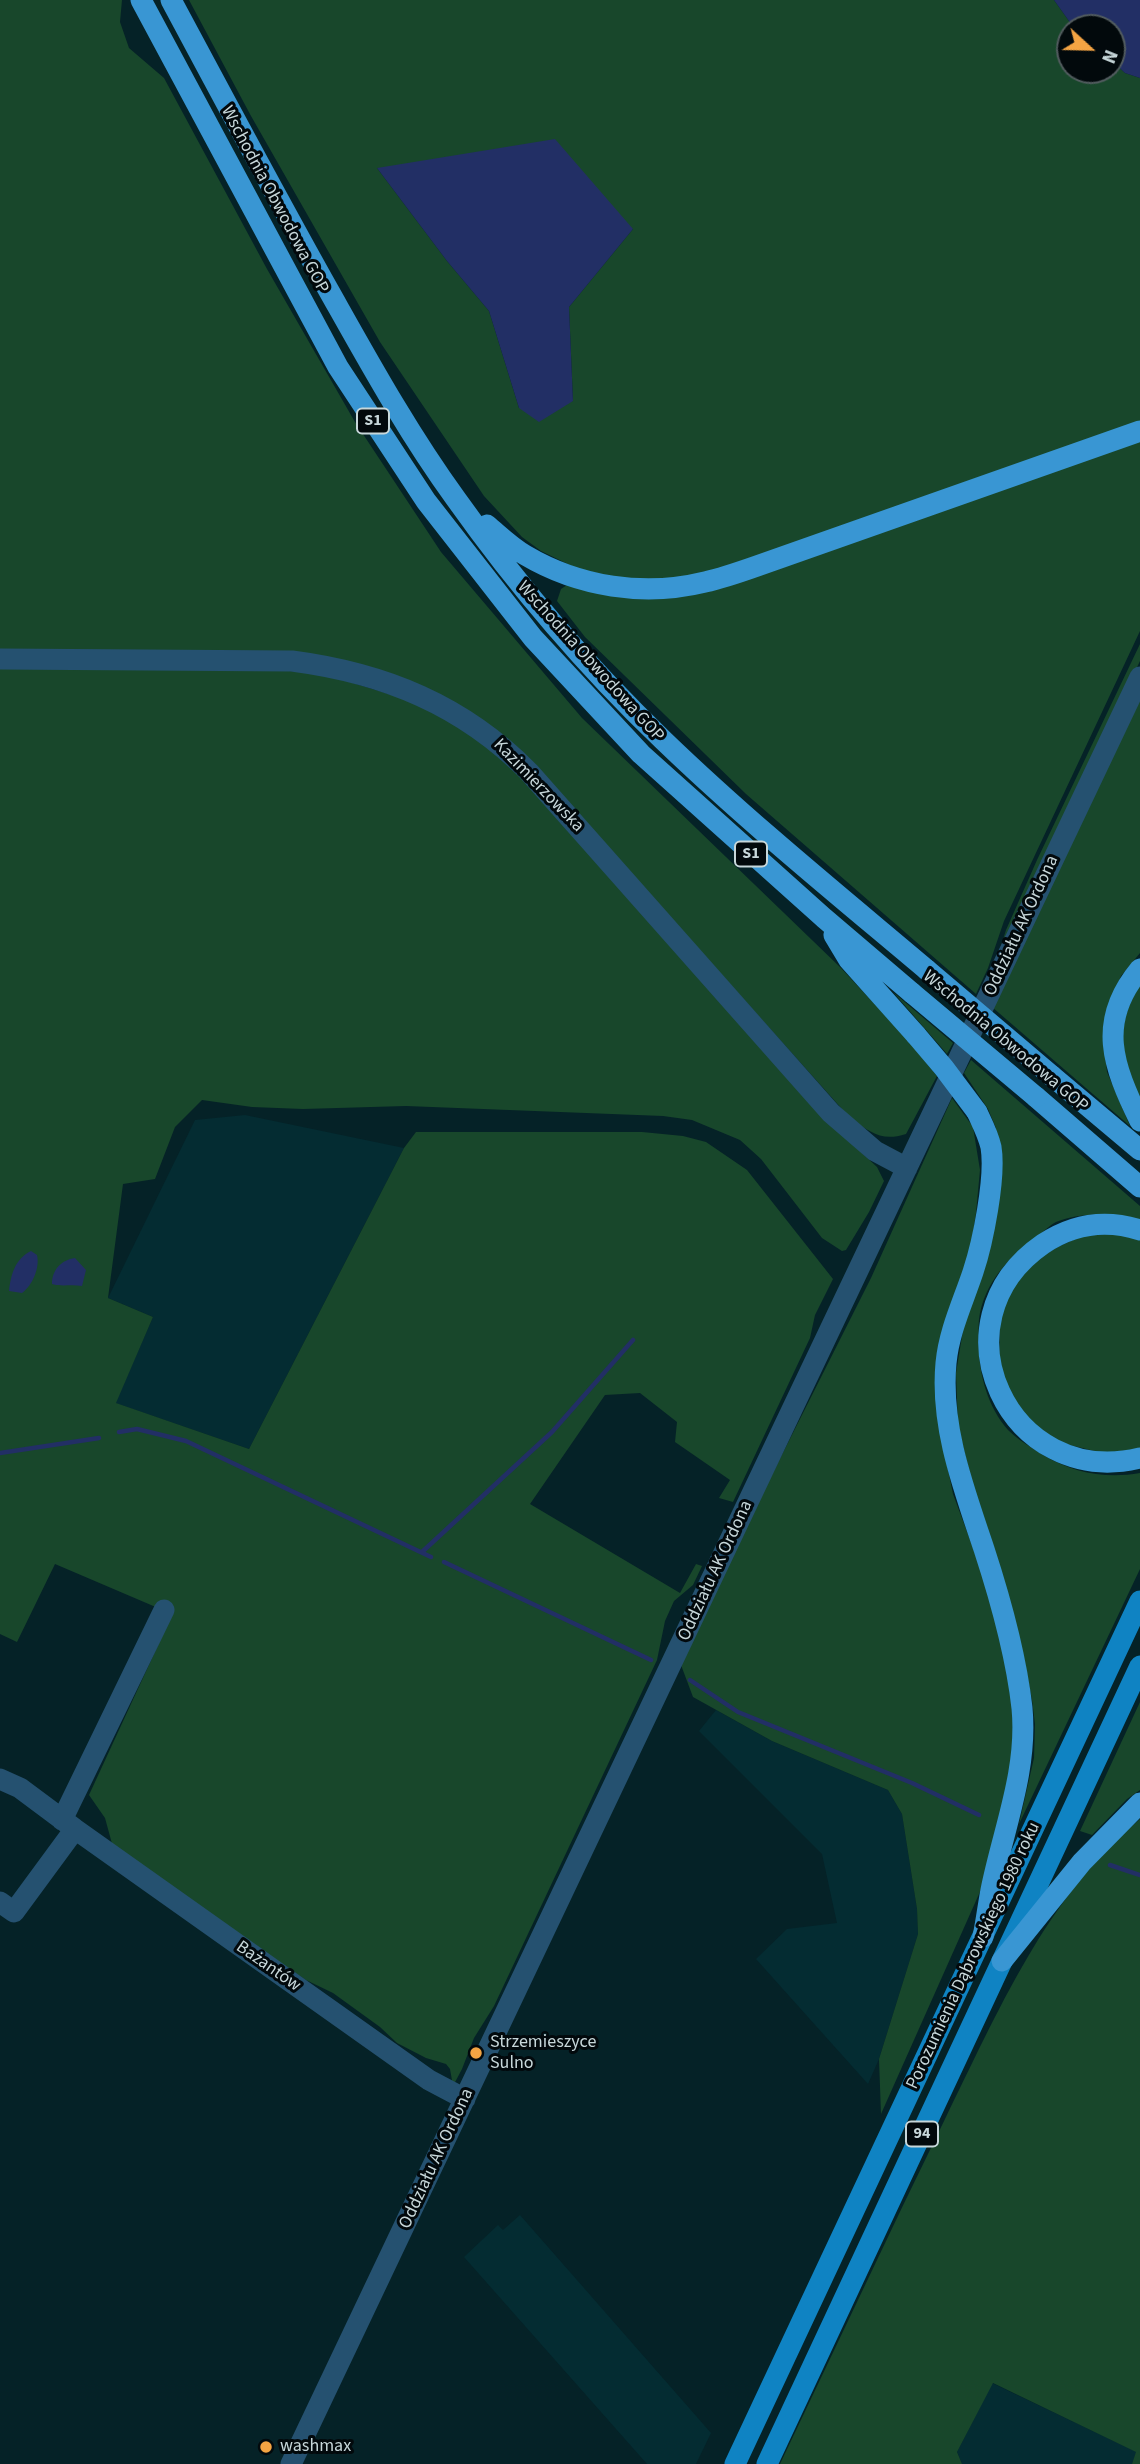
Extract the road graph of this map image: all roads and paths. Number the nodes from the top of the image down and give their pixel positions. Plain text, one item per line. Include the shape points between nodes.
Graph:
1 (141, 0) edge
2 (171, 0) edge
3 (1140, 431) edge
4 (456, 499) junction
5 (0, 659) edge
6 (1140, 677) edge
7 (824, 918) junction
8 (1140, 969) edge
9 (1140, 1121) edge
10 (1140, 1150) edge
11 (907, 1168) junction
12 (1140, 1187) edge
13 (1140, 1230) edge
14 (1140, 1458) edge
15 (1140, 1601) edge
16 (164, 1610) dead end
17 (1140, 1666) edge
18 (0, 1779) edge
19 (1140, 1802) edge
20 (68, 1825) junction
21 (0, 1902) edge
22 (983, 1937) junction
23 (1002, 1961) junction
24 (465, 2099) junction
25 (291, 2464) edge
26 (735, 2464) edge
27 (767, 2464) edge

1 - 7 highway, Wschodnia Obwodowa GOP / S1 via 338,367 426,501 533,638 641,754
2 - 4 highway, Wschodnia Obwodowa GOP / S1 via 393,405
3 - 4 highway via 757,566 684,586 626,588 558,572 522,553
4 - 10 highway, Wschodnia Obwodowa GOP / S1, bridge via 532,597 664,741
5 - 11 street, Kazimierzowska via 292,661 384,682 457,714 529,772 831,1113 876,1151
6 - 11 street, Oddziału AK Ordona
7 - 12 highway, Wschodnia Obwodowa GOP / S1, bridge
7 - 22 highway, bridge via 849,960 944,1068 989,1138 991,1166 982,1238 948,1348 945,1382 953,1446 1009,1632 1022,1706 1018,1782
8 - 9 highway via 1118,1008 1112,1042 1123,1087
11 - 24 street, Oddziału AK Ordona
13 - 14 highway via 1099,1223 1053,1238 1032,1252 1005,1282 991,1314 989,1335 993,1369 1006,1406 1019,1425 1069,1455 1103,1462
15 - 22 main road, Porozumienia Dąbrowskiego 1980 roku / 94
16 - 20 street
17 - 23 main road, Porozumienia Dąbrowskiego 1980 roku / 94
18 - 20 street, Bażantów via 20,1788
19 - 23 highway via 1082,1862
20 - 21 street via 14,1912
20 - 24 street, Bażantów via 429,2080
22 - 26 main road, Porozumienia Dąbrowskiego 1980 roku / 94
23 - 27 main road, Porozumienia Dąbrowskiego 1980 roku / 94
24 - 25 street, Oddziału AK Ordona

